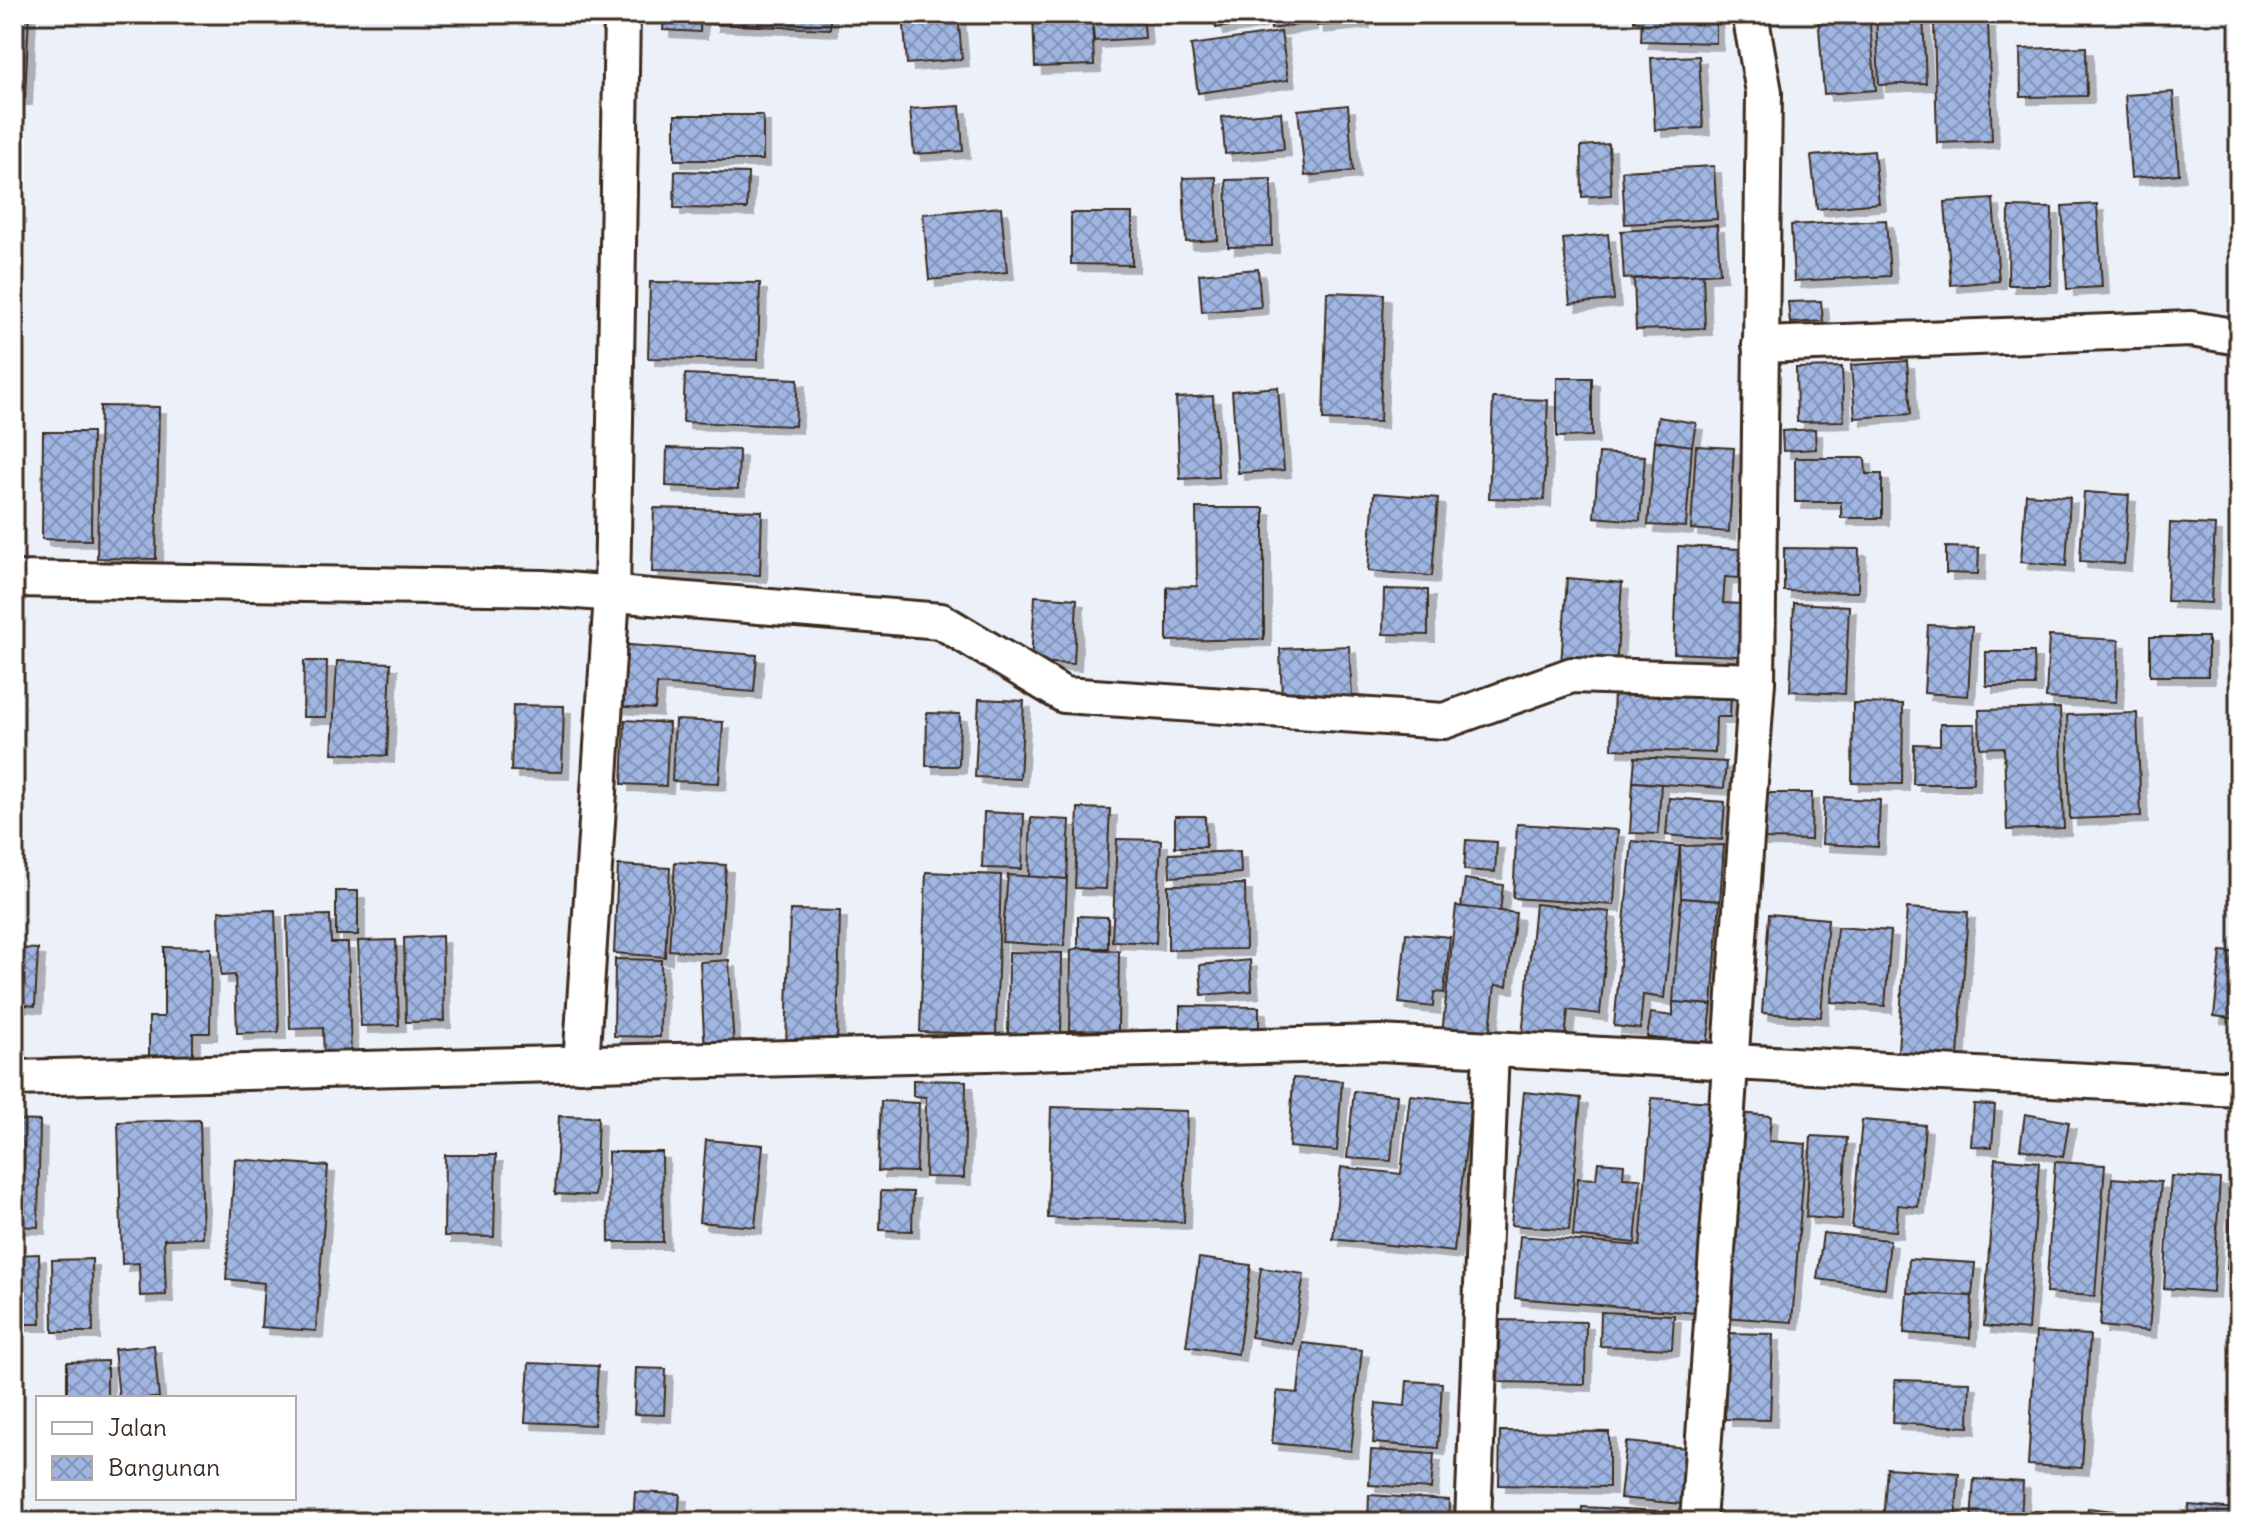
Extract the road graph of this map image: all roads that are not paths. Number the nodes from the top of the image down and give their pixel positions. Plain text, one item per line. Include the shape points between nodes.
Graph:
1 (622, 14) edge
2 (1750, 14) edge
3 (2239, 337) edge
4 (1760, 345) junction
5 (14, 579) edge
6 (612, 595) junction
7 (1757, 681) junction
8 (1491, 1049) junction
9 (1730, 1062) junction
10 (581, 1064) junction
11 (14, 1078) edge
12 (2239, 1089) edge
13 (1473, 1522) edge
14 (1698, 1522) edge

1 - 6 street
2 - 4 street via 1764,92
3 - 4 street via 2191,329
4 - 7 street
5 - 6 street via 542,588
6 - 7 street via 941,621 1064,695 1444,721 1572,675
6 - 10 street
7 - 9 street
8 - 9 street
8 - 10 street via 1380,1043
8 - 13 street
9 - 12 street
9 - 14 street
10 - 11 street

